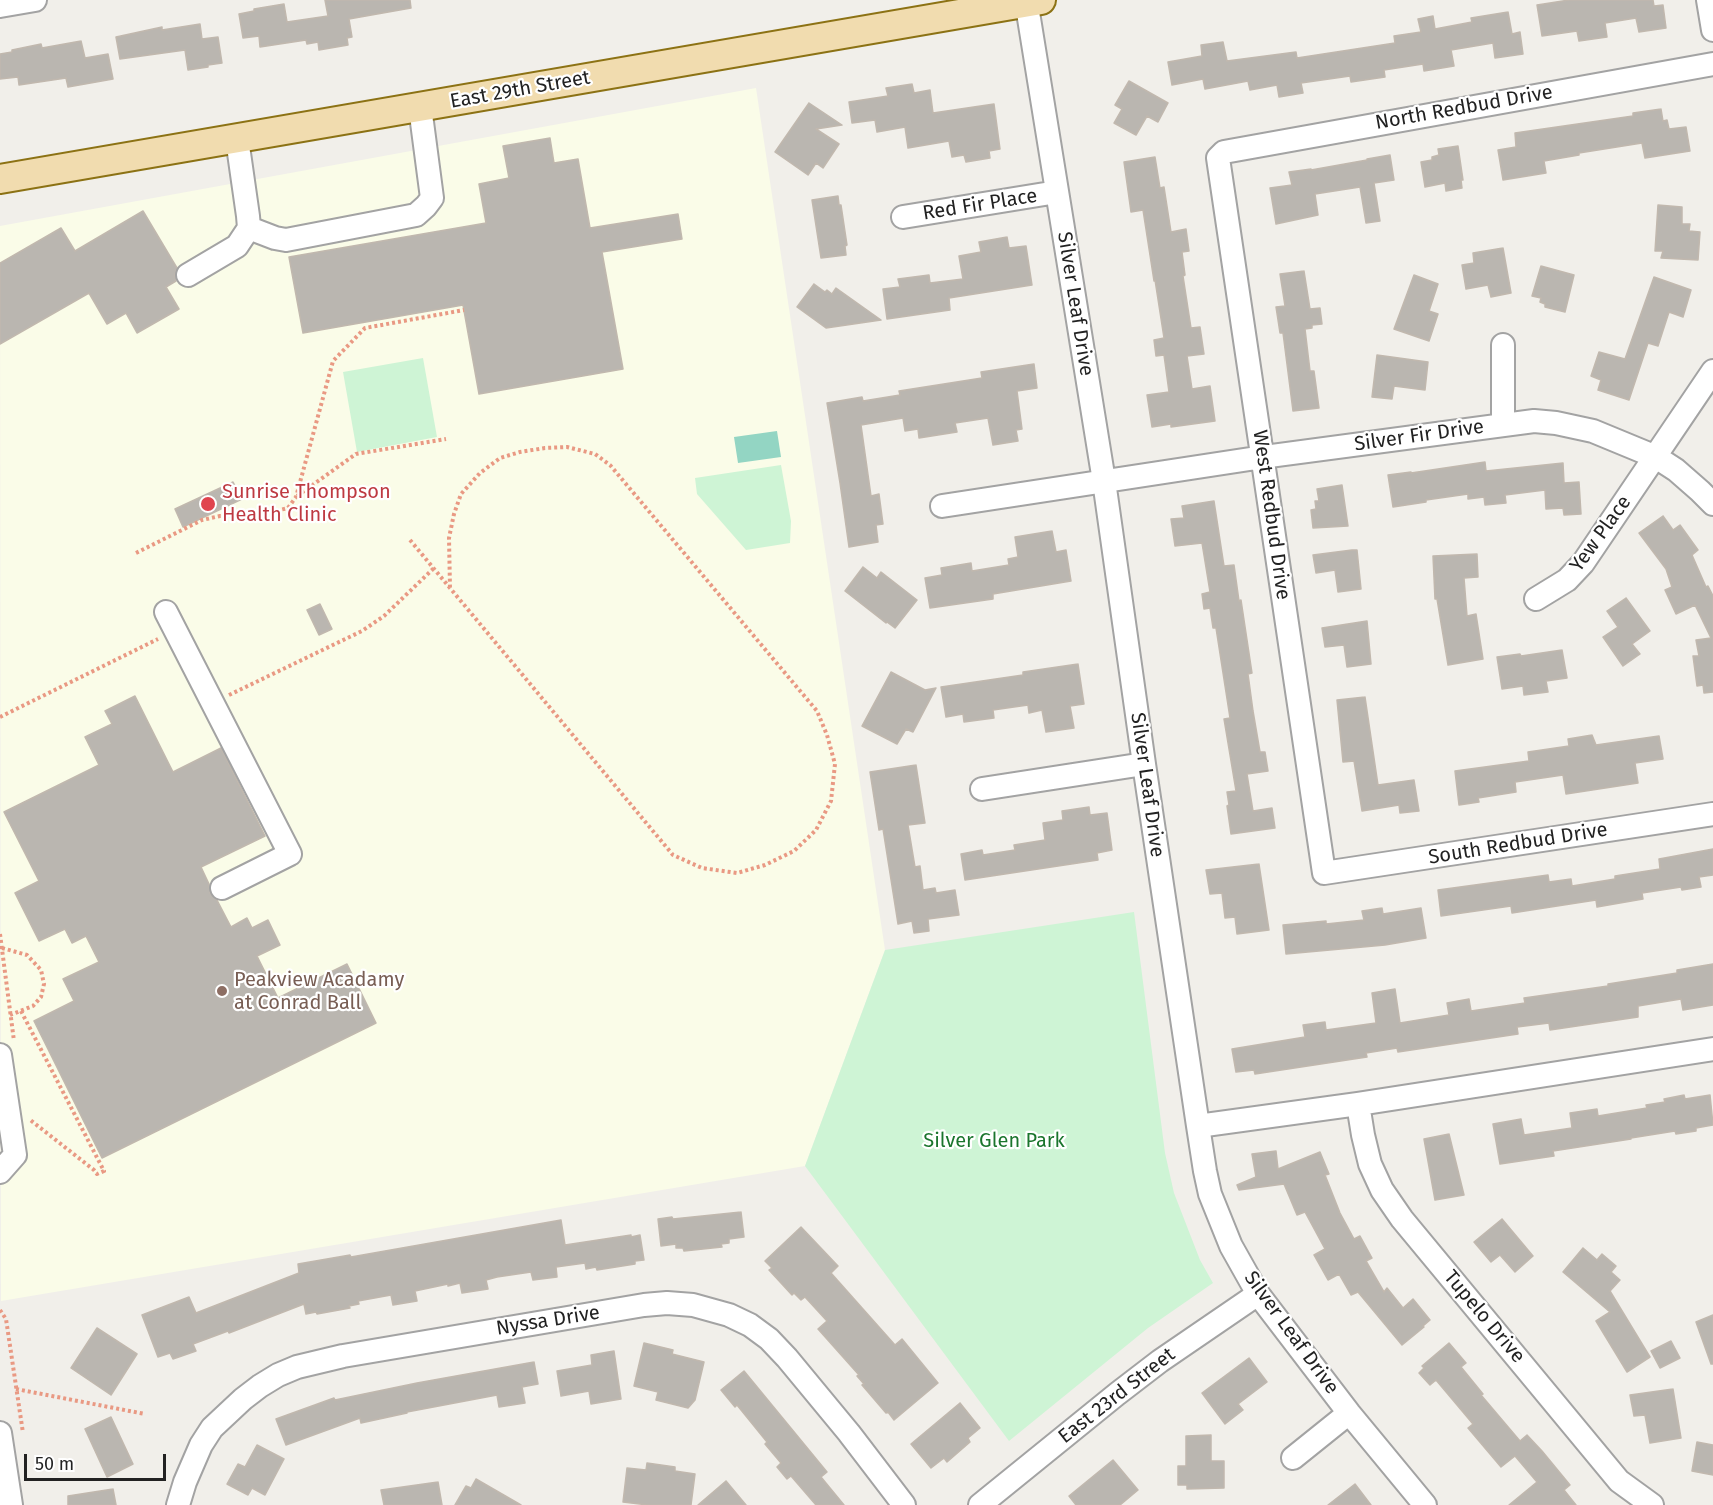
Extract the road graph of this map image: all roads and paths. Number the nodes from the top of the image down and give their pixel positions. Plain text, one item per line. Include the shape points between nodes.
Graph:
1 (35, 0) edge
2 (1708, 0) edge
3 (1031, 1) edge
4 (0, 6) edge
5 (1713, 30) edge
6 (1713, 64) edge
7 (420, 107) junction
8 (237, 139) junction
9 (1218, 158) joint
10 (0, 179) edge
11 (1057, 192) junction
12 (903, 217) dead end
13 (249, 228) junction
14 (188, 275) dead end
15 (464, 310) dead end
16 (1503, 345) dead end
17 (1713, 371) edge
18 (1503, 424) junction
19 (446, 439) dead end
20 (1263, 457) junction
21 (1656, 457) junction
22 (1104, 481) junction
23 (296, 497) junction
24 (1713, 504) edge
25 (942, 506) dead end
26 (410, 540) dead end
27 (136, 553) dead end
28 (434, 568) junction
29 (450, 588) junction
30 (1536, 599) dead end
31 (170, 621) joint
32 (212, 703) junction
33 (0, 717) edge
34 (1144, 764) junction
35 (982, 789) dead end
36 (1713, 814) edge
37 (1324, 873) joint
38 (222, 888) dead end
39 (2, 948) dead end
40 (21, 1011) junction
41 (10, 1016) dead end
42 (1713, 1049) edge
43 (0, 1055) edge
44 (1358, 1104) junction
45 (27, 1117) dead end
46 (1198, 1126) junction
47 (0, 1172) edge
48 (1258, 1294) junction
49 (0, 1310) edge
50 (16, 1389) junction
51 (1349, 1413) junction
52 (145, 1414) dead end
53 (0, 1433) edge
54 (23, 1435) dead end
55 (1293, 1458) dead end
56 (11, 1505) edge
57 (178, 1505) edge
58 (904, 1505) edge
59 (980, 1505) edge
60 (1425, 1505) edge
61 (1652, 1505) edge

1 - 4 street
2 - 5 street
3 - 7 main road, East 29th Street
3 - 11 street, Silver Leaf Drive
6 - 9 street, North Redbud Drive via 1224,152
7 - 8 main road, East 29th Street
7 - 13 street via 432,198 416,215 286,240
8 - 10 main road, East 29th Street
8 - 13 street
9 - 20 street, West Redbud Drive
11 - 12 street, Red Fir Place
11 - 22 street, Silver Leaf Drive
13 - 14 street via 237,246
15 - 23 path via 365,328 333,361
16 - 18 street
17 - 21 street, Yew Place
18 - 20 street, Silver Fir Drive
18 - 21 street, Silver Fir Drive via 1556,423 1593,431
19 - 23 path via 356,454
20 - 22 street, Silver Fir Drive
20 - 37 street, West Redbud Drive
21 - 24 street, Silver Fir Drive
21 - 30 street, Yew Place via 1583,563 1567,580
22 - 25 street, Silver Fir Drive
22 - 34 street, Silver Leaf Drive
23 - 27 path via 288,508 243,519 219,516 202,520
26 - 28 path
28 - 29 path
28 - 32 path via 369,627
29 - 29 path via 673,855 702,868 737,873 794,851 816,830 831,801 835,764 816,711 610,465 595,454 567,447 545,448 500,458 480,472 461,494 454,514 449,537
31 - 32 street
31 - 33 path
32 - 38 street via 290,854
34 - 35 street
34 - 46 street, Silver Leaf Drive
36 - 37 street, South Redbud Drive
39 - 40 path via 27,955 41,970 41,997
40 - 41 path
40 - 45 path via 104,1171 97,1174
42 - 44 street
43 - 47 street via 15,1155
44 - 46 street
44 - 61 street, Tupelo Drive via 1370,1164 1402,1219 1619,1480
46 - 48 street, Silver Leaf Drive via 1210,1194 1231,1246
48 - 51 street, Silver Leaf Drive
48 - 59 street, East 23rd Street via 1143,1374
49 - 50 path via 6,1319
50 - 52 path
50 - 54 path
51 - 55 street
51 - 60 street, Silver Leaf Drive
53 - 56 street
57 - 58 street, Nyssa Drive via 189,1472 212,1428 252,1392 297,1367 667,1303 729,1315 769,1339

